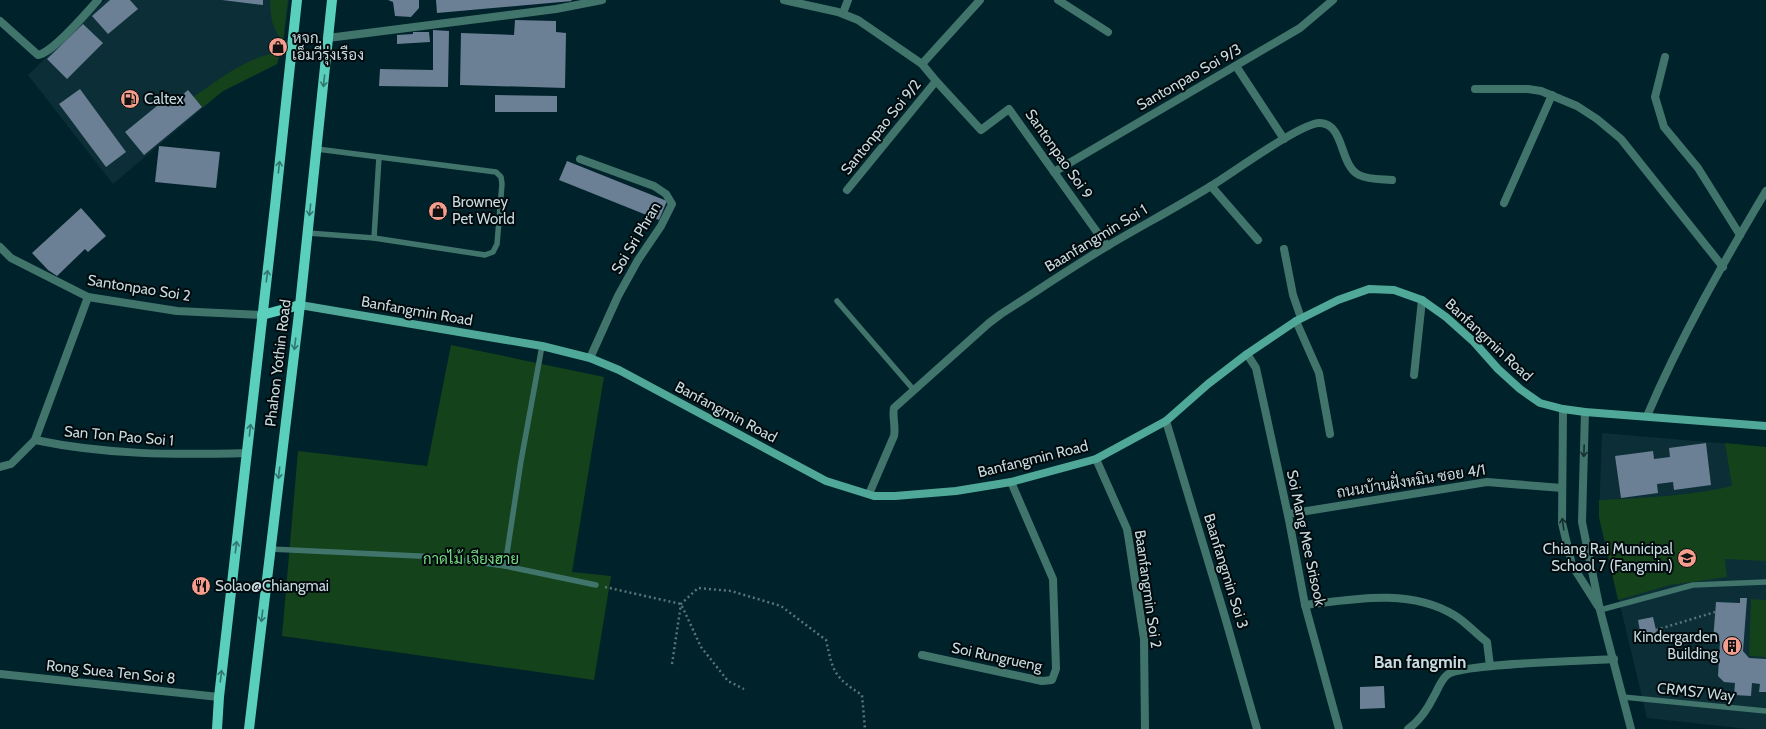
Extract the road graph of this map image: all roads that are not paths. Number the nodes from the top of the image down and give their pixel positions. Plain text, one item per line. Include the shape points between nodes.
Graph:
1 (98, 0) edge
2 (296, 0) edge
3 (332, 0) edge
4 (602, 0) edge
5 (784, 0) edge
6 (848, 0) edge
7 (980, 0) edge
8 (1058, 0) edge
9 (1333, 0) edge
10 (842, 13) junction
11 (0, 20) edge
12 (1108, 32) dead end
13 (328, 38) junction
14 (1665, 57) dead end
15 (922, 64) junction
16 (1236, 66) junction
17 (936, 81) junction
18 (1475, 89) dead end
19 (1552, 95) junction
20 (1284, 139) junction
21 (317, 149) junction
22 (379, 157) junction
23 (580, 159) dead end
24 (1054, 172) junction
25 (1392, 180) dead end
26 (1211, 186) junction
27 (848, 190) dead end
28 (1766, 191) edge
29 (1504, 203) dead end
30 (308, 233) junction
31 (1740, 235) junction
32 (374, 238) junction
33 (1258, 240) dead end
34 (1107, 246) junction
35 (0, 247) edge
36 (1284, 249) dead end
37 (1723, 267) junction
38 (88, 297) junction
39 (1422, 300) junction
40 (837, 301) dead end
41 (300, 305) junction
42 (262, 315) junction
43 (1299, 319) junction
44 (542, 346) junction
45 (1247, 354) junction
46 (590, 358) junction
47 (1414, 375) dead end
48 (913, 389) junction
49 (1563, 409) junction
50 (1585, 412) junction
51 (1647, 416) junction
52 (1166, 421) junction
53 (1766, 426) edge
54 (1330, 434) dead end
55 (35, 440) junction
56 (247, 453) junction
57 (1096, 459) junction
58 (0, 467) edge
59 (1011, 482) junction
60 (1562, 488) junction
61 (869, 494) junction
62 (1288, 514) junction
63 (270, 549) junction
64 (505, 566) junction
65 (1766, 582) edge
66 (596, 585) road end
67 (1305, 605) junction
68 (1600, 610) junction
69 (922, 655) dead end
70 (1614, 659) junction
71 (1490, 666) junction
72 (0, 674) edge
73 (219, 697) junction
74 (1623, 697) junction
75 (1766, 711) edge
76 (217, 729) edge
77 (249, 729) edge
78 (1145, 729) edge
79 (1257, 729) edge
80 (1339, 729) edge
81 (1408, 729) edge
82 (1631, 729) edge

1 - 11 street via 44,54 38,55
42 -> 2 main road, Phahon Yothin Road
3 - 13 main road, Phahon Yothin Road
4 - 13 street via 556,9
5 - 10 street, Santonpao Soi 9
6 - 10 street
7 - 15 street
8 - 12 street
9 - 16 street, Santonpao Soi 9/3 via 1300,28
10 - 15 street, Santonpao Soi 9 via 858,20
13 -> 21 main road, Phahon Yothin Road
14 - 31 street via 1655,97 1664,127 1698,168
15 - 17 street, Santonpao Soi 9
16 - 20 street
16 - 24 street, Santonpao Soi 9/3
17 - 24 street, Santonpao Soi 9 via 981,130 1010,109
17 - 27 street, Santonpao Soi 9/2
18 - 19 street via 1528,89
19 - 29 street
19 - 37 street via 1577,106 1621,139
20 - 25 street, Baanfangmin Soi 1 via 1316,122 1329,125 1335,131 1352,170 1366,178
20 - 26 street, Baanfangmin Soi 1
21 - 22 lane
21 -> 30 main road, Phahon Yothin Road
22 - 32 lane
22 - 32 lane via 496,172 501,177 502,184 497,244 493,252 485,255
23 - 46 street, Soi Sri Phran via 654,186 666,194 672,204 618,296
24 - 34 street, Santonpao Soi 9
26 - 33 street
26 - 34 street, Baanfangmin Soi 1
28 - 31 street
30 - 32 lane
30 - 41 main road, Phahon Yothin Road
31 - 37 street
34 - 48 street, Baanfangmin Soi 1 via 1001,314
35 - 38 street, Santonpao Soi 2 via 12,258
36 - 43 street
37 - 51 street via 1665,375
38 - 42 street, Santonpao Soi 2 via 177,311
38 - 55 street
39 - 43 street, Banfangmin Road via 1394,290 1369,290 1338,300
39 - 47 street
39 - 49 street, Banfangmin Road via 1474,342 1520,389 1540,403
40 - 48 lane
41 - 42 main road
41 - 44 street, Banfangmin Road
41 -> 63 main road, Phahon Yothin Road
56 -> 42 main road, Phahon Yothin Road
43 - 45 street, Banfangmin Road
43 - 54 street via 1319,373
44 - 46 street, Banfangmin Road
44 - 64 lane
45 - 52 street, Banfangmin Road
45 - 62 street, Soi Mang Mee Srisook via 1256,368
46 - 61 street, Banfangmin Road via 619,370 826,481
48 - 61 street, Baanfangmin Soi 1 via 894,408 894,436
49 - 50 street, Banfangmin Road
49 - 60 street
50 - 51 street, Banfangmin Road
50 -> 68 street via 1582,522
51 - 53 street, Banfangmin Road
52 - 57 street, Banfangmin Road
52 - 79 street, Baanfangmin Soi 3
55 - 56 street, San Ton Pao Soi 1 via 72,448 123,453
55 - 58 street via 11,464
73 -> 56 main road, Phahon Yothin Road
57 - 59 street, Banfangmin Road
57 - 78 street, Baanfangmin Soi 2 via 1130,541 1144,639
59 - 61 street, Banfangmin Road via 956,491 895,496
59 - 69 street, Soi Rungrueng via 1054,580 1056,669 1052,680 1042,681
60 - 62 street, ถนนบ้านฝั่งหมิน ซอย 4/1 via 1487,482
68 -> 60 street via 1572,565 1562,523
62 - 67 street, Soi Mang Mee Srisook
63 - 64 lane via 440,556
63 -> 77 main road, Phahon Yothin Road
64 - 66 lane
65 - 68 lane via 1693,584
67 - 71 street via 1368,598 1421,601 1454,615 1487,642
67 - 80 street, Soi Mang Mee Srisook
68 - 70 street
70 - 71 street
70 - 74 street
71 - 81 street via 1458,670 1448,674 1420,719
72 - 73 street, Rong Suea Ten Soi 8
73 - 76 main road, Phahon Yothin Road
74 - 75 lane, CRMS7 Way
74 - 82 street

